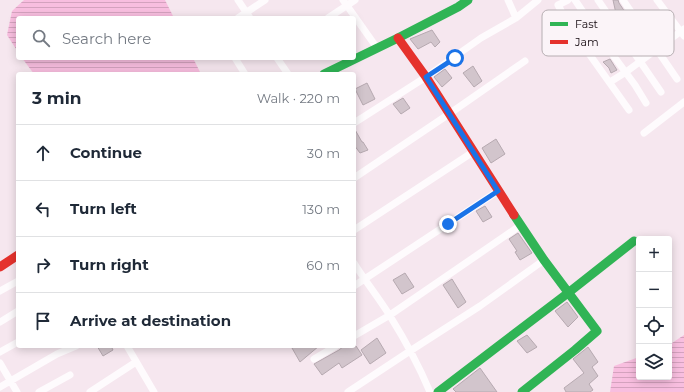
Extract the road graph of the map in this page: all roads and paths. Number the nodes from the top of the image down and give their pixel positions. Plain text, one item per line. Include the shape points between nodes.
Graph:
1 (238, 0) edge
2 (265, 0) edge
3 (355, 0) edge
4 (468, 0) edge
5 (508, 0) edge
6 (538, 0) edge
7 (568, 0) edge
8 (576, 0) edge
9 (598, 0) edge
10 (623, 0) edge
11 (657, 0) edge
12 (345, 3) edge
13 (556, 3) edge
14 (583, 10) edge
15 (605, 10) edge
16 (630, 10) edge
17 (665, 10) edge
18 (248, 15) edge
19 (330, 16) edge
20 (354, 16) edge
21 (356, 18) edge
22 (516, 18) junction
23 (674, 21) edge
24 (683, 32) edge
25 (398, 38) junction
26 (674, 38) edge
27 (377, 48) junction
28 (591, 56) edge
29 (614, 56) edge
30 (636, 56) edge
31 (648, 56) edge
32 (660, 56) edge
33 (356, 58) edge
34 (236, 60) edge
35 (278, 60) edge
36 (353, 60) edge
37 (525, 61) dead end
38 (640, 62) junction
39 (244, 72) edge
40 (287, 72) edge
41 (328, 72) edge
42 (626, 72) junction
43 (426, 77) junction
44 (677, 79) dead end
45 (610, 82) junction
46 (661, 92) dead end
47 (684, 102) edge
48 (646, 103) dead end
49 (629, 110) dead end
50 (449, 114) junction
51 (356, 122) edge
52 (644, 133) dead end
53 (473, 152) junction
54 (356, 177) edge
55 (498, 191) junction
56 (521, 225) junction
57 (356, 229) edge
58 (634, 241) dead end
59 (16, 256) edge
60 (544, 260) junction
61 (356, 266) edge
62 (0, 267) edge
63 (364, 280) junction
64 (16, 283) edge
65 (356, 285) edge
66 (0, 291) edge
67 (568, 293) junction
68 (16, 312) edge
69 (390, 315) junction
70 (0, 322) edge
71 (356, 335) edge
72 (16, 343) edge
73 (71, 348) edge
74 (128, 348) edge
75 (333, 348) edge
76 (410, 351) junction
77 (0, 352) edge
78 (314, 359) dead end
79 (136, 362) junction
80 (0, 363) edge
81 (70, 375) dead end
82 (10, 381) junction
83 (0, 387) edge
84 (17, 392) edge
85 (39, 392) edge
86 (90, 392) edge
87 (154, 392) edge
88 (348, 392) edge
89 (430, 392) edge
90 (438, 392) edge
91 (522, 392) edge

1 - 18 street
2 - 18 street
3 - 12 street
4 - 25 street
5 - 22 street
6 - 22 street
7 - 13 street
8 - 14 street
9 - 15 street
10 - 16 street
11 - 17 street
12 - 19 street
12 - 20 street
21 - 27 street
22 - 43 street via 481,38
23 - 24 street
24 - 26 street
25 - 27 street
25 - 43 street
27 - 33 street
28 - 45 street
29 - 42 street
30 - 38 street
31 - 38 street
32 - 44 street
34 - 39 street
35 - 40 street
36 - 41 street
37 - 50 street
38 - 42 street
38 - 46 street
42 - 45 street
42 - 48 street
43 - 50 street
43 - 51 street
45 - 49 street
47 - 52 street
50 - 53 street
50 - 54 street
53 - 55 street
53 - 57 street
55 - 56 street
55 - 63 street
56 - 60 street
56 - 69 street
58 - 67 street
59 - 62 street
60 - 67 street
60 - 76 street via 480,306
61 - 63 street
63 - 65 street
63 - 69 street
64 - 66 street
67 - 90 street
67 - 91 street via 596,331
68 - 70 street
69 - 71 street
69 - 76 street
72 - 77 street
73 - 82 street
74 - 79 street
75 - 78 street
76 - 88 street
76 - 89 street
79 - 86 street
79 - 87 street
80 - 82 street
81 - 85 street
82 - 83 street
82 - 84 street

